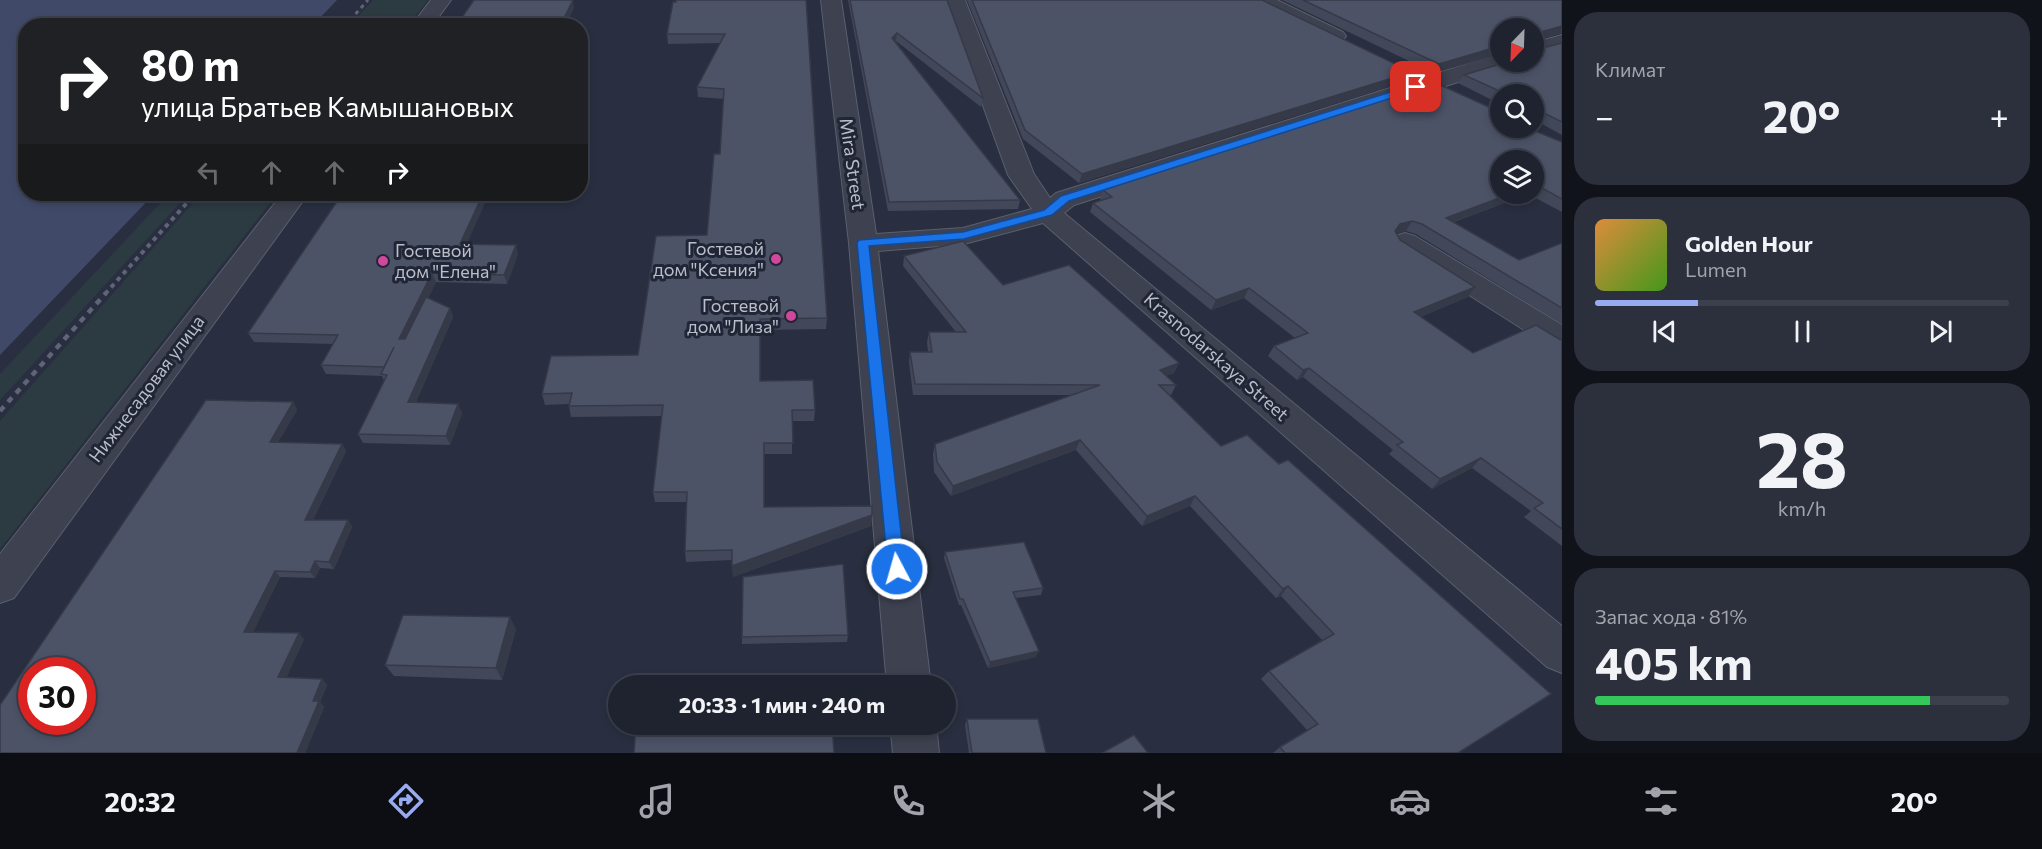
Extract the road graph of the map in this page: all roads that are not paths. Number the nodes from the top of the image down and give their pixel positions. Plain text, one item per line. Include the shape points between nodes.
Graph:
1 (441, 0) edge
2 (831, 0) edge
3 (955, 0) edge
4 (1262, 0) edge
5 (427, 18) edge
6 (1562, 41) edge
7 (1353, 44) edge
8 (1544, 47) edge
9 (1490, 64) edge
10 (1404, 68) edge
11 (1432, 82) junction
12 (1460, 95) edge
13 (290, 201) edge
14 (1048, 213) junction
15 (1405, 242) edge
16 (863, 243) junction
17 (1562, 339) edge
18 (0, 585) edge
19 (1562, 652) edge
20 (908, 675) edge
21 (914, 735) edge
22 (916, 753) edge

1 - 5 street
2 - 16 street, Mira Street
3 - 14 street, Krasnodarskaya Street via 1021,175
4 - 7 street
6 - 8 street
9 - 11 street
10 - 11 street
11 - 12 street
11 - 14 street via 1065,199
13 - 18 street, Нижнесадовая улица
14 - 16 street via 964,236
14 - 19 street, Krasnodarskaya Street
15 - 17 street
16 - 20 street, Mira Street
21 - 22 street

